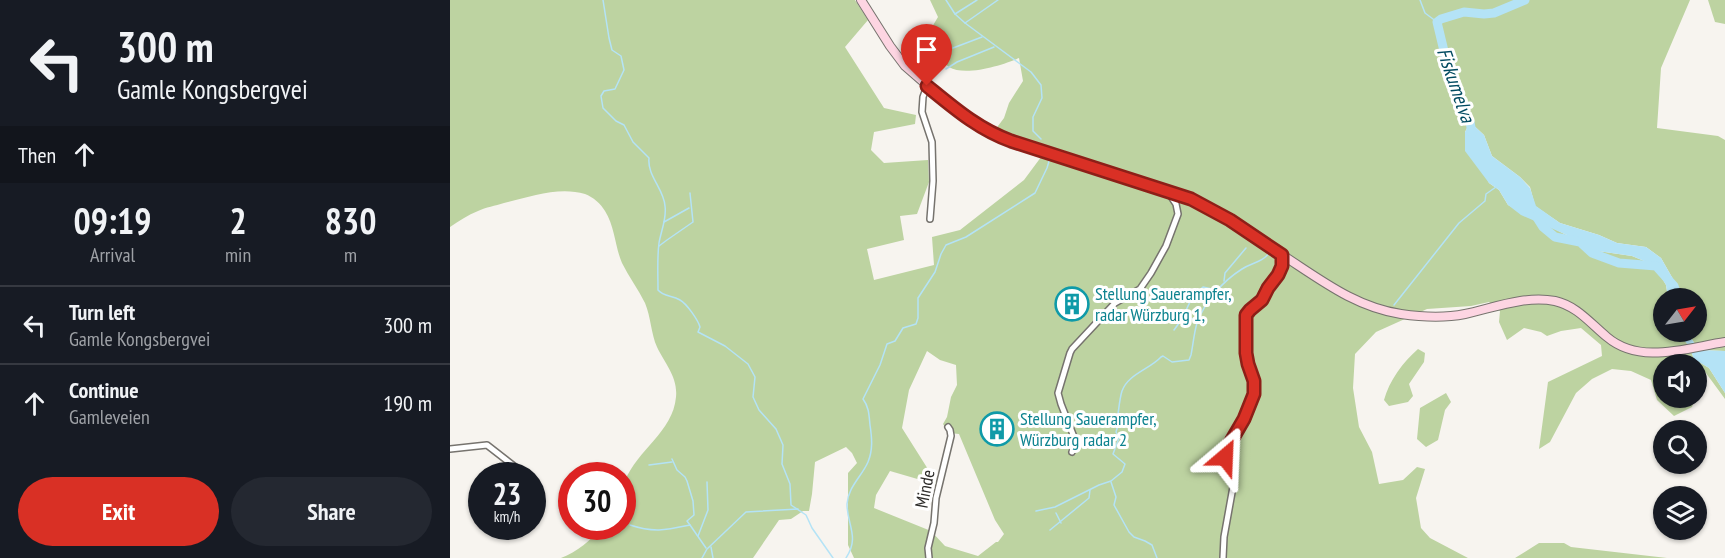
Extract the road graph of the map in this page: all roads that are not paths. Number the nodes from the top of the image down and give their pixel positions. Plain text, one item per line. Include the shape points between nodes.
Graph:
1 (861, 0) edge
2 (927, 86) junction
3 (1168, 192) junction
4 (930, 219) dead end
5 (1282, 255) junction
6 (1725, 342) edge
7 (948, 427) dead end
8 (450, 449) edge
9 (1072, 452) dead end
10 (509, 462) edge
11 (929, 558) edge
12 (1223, 558) edge

1 - 2 main road via 895,53
2 - 3 main road via 973,122 1001,137
2 - 4 street via 922,112 932,142
3 - 5 main road via 1202,204
3 - 9 street via 1178,214 1151,273 1140,289 1115,303 1071,351 1058,393 1074,437
5 - 6 main road via 1347,297 1382,310 1452,316 1521,302 1553,301 1576,310 1608,338 1628,349 1653,353
5 - 12 street via 1278,275 1262,300 1246,315 1246,353 1254,390 1244,419 1225,452 1233,487
7 - 11 street, Minde via 951,436 936,498
8 - 10 street via 487,445

